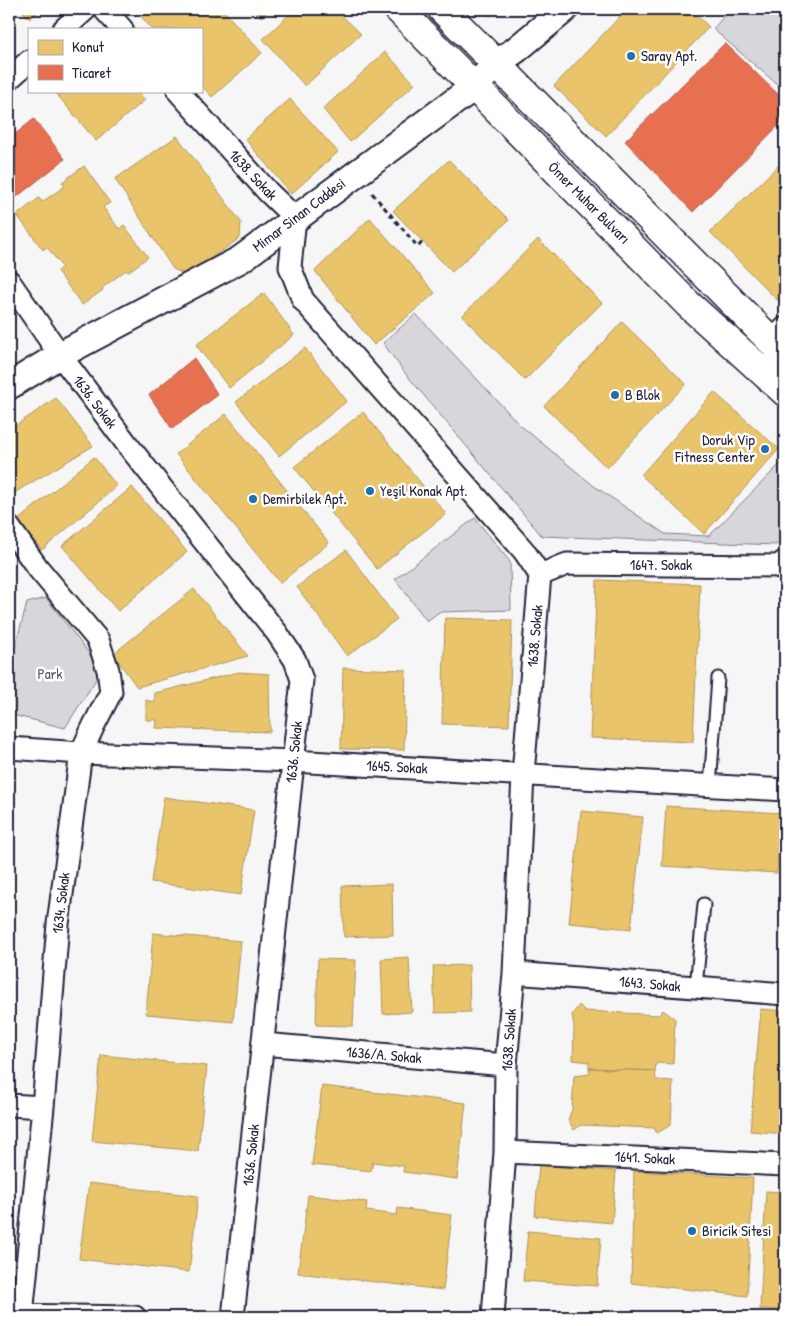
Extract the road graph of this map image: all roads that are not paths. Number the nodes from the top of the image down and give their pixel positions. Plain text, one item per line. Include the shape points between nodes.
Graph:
1 (86, 9) edge
2 (104, 9) edge
3 (398, 9) edge
4 (442, 9) edge
5 (565, 9) edge
6 (65, 28) edge
7 (121, 28) edge
8 (28, 62) edge
9 (496, 64) junction
10 (9, 80) edge
11 (474, 87) junction
12 (179, 92) edge
13 (295, 218) junction
14 (9, 281) edge
15 (781, 342) edge
16 (60, 355) junction
17 (9, 386) edge
18 (785, 392) edge
19 (9, 527) edge
20 (785, 565) edge
21 (540, 575) junction
22 (718, 678) dead end
23 (9, 748) edge
24 (81, 753) junction
25 (293, 761) junction
26 (523, 774) junction
27 (710, 786) junction
28 (785, 790) edge
29 (704, 904) dead end
30 (514, 973) junction
31 (696, 987) junction
32 (785, 994) edge
33 (263, 1044) junction
34 (506, 1065) junction
35 (9, 1105) edge
36 (43, 1107) junction
37 (505, 1152) junction
38 (785, 1165) edge
39 (17, 1316) edge
40 (135, 1317) edge
41 (233, 1317) edge
42 (493, 1317) edge

1 - 6 street
2 - 7 street
3 - 11 main road, Ömer Muhar Bulvarı
4 - 9 main road
5 - 9 street, Mimar Sinan Caddesi
8 - 10 street
9 - 11 street, Mimar Sinan Caddesi
9 - 15 main road
11 - 13 street, Mimar Sinan Caddesi
11 - 18 main road, Ömer Muhar Bulvarı via 688,304
12 - 13 street, 1638. Sokak
13 - 16 street, Mimar Sinan Caddesi via 241,259
13 - 21 street via 290,267 303,300 524,551
14 - 16 street, 1636. Sokak
16 - 17 street, Mimar Sinan Caddesi
16 - 25 street, 1636. Sokak via 295,660 302,680
19 - 24 street, 1634. Sokak via 37,567 98,640 108,670 111,692
20 - 21 street, 1647. Sokak via 567,564
21 - 26 street, 1638. Sokak
22 - 27 lane
23 - 24 street, 1645. Sokak
24 - 25 street, 1645. Sokak
24 - 36 street, 1634. Sokak via 58,924
25 - 26 street, 1645. Sokak
25 - 33 street, 1636. Sokak
26 - 27 street, 1645. Sokak
26 - 30 street, 1638. Sokak
27 - 28 street, 1645. Sokak
29 - 31 lane
30 - 31 street, 1643. Sokak
30 - 34 street, 1638. Sokak
31 - 32 street, 1643. Sokak
33 - 34 street, 1636/A. Sokak
33 - 41 street, 1636. Sokak
34 - 37 street, 1638. Sokak
35 - 36 street
36 - 39 street, 1634. Sokak
37 - 38 street, 1641. Sokak
37 - 42 street, 1638. Sokak
39 - 40 street

